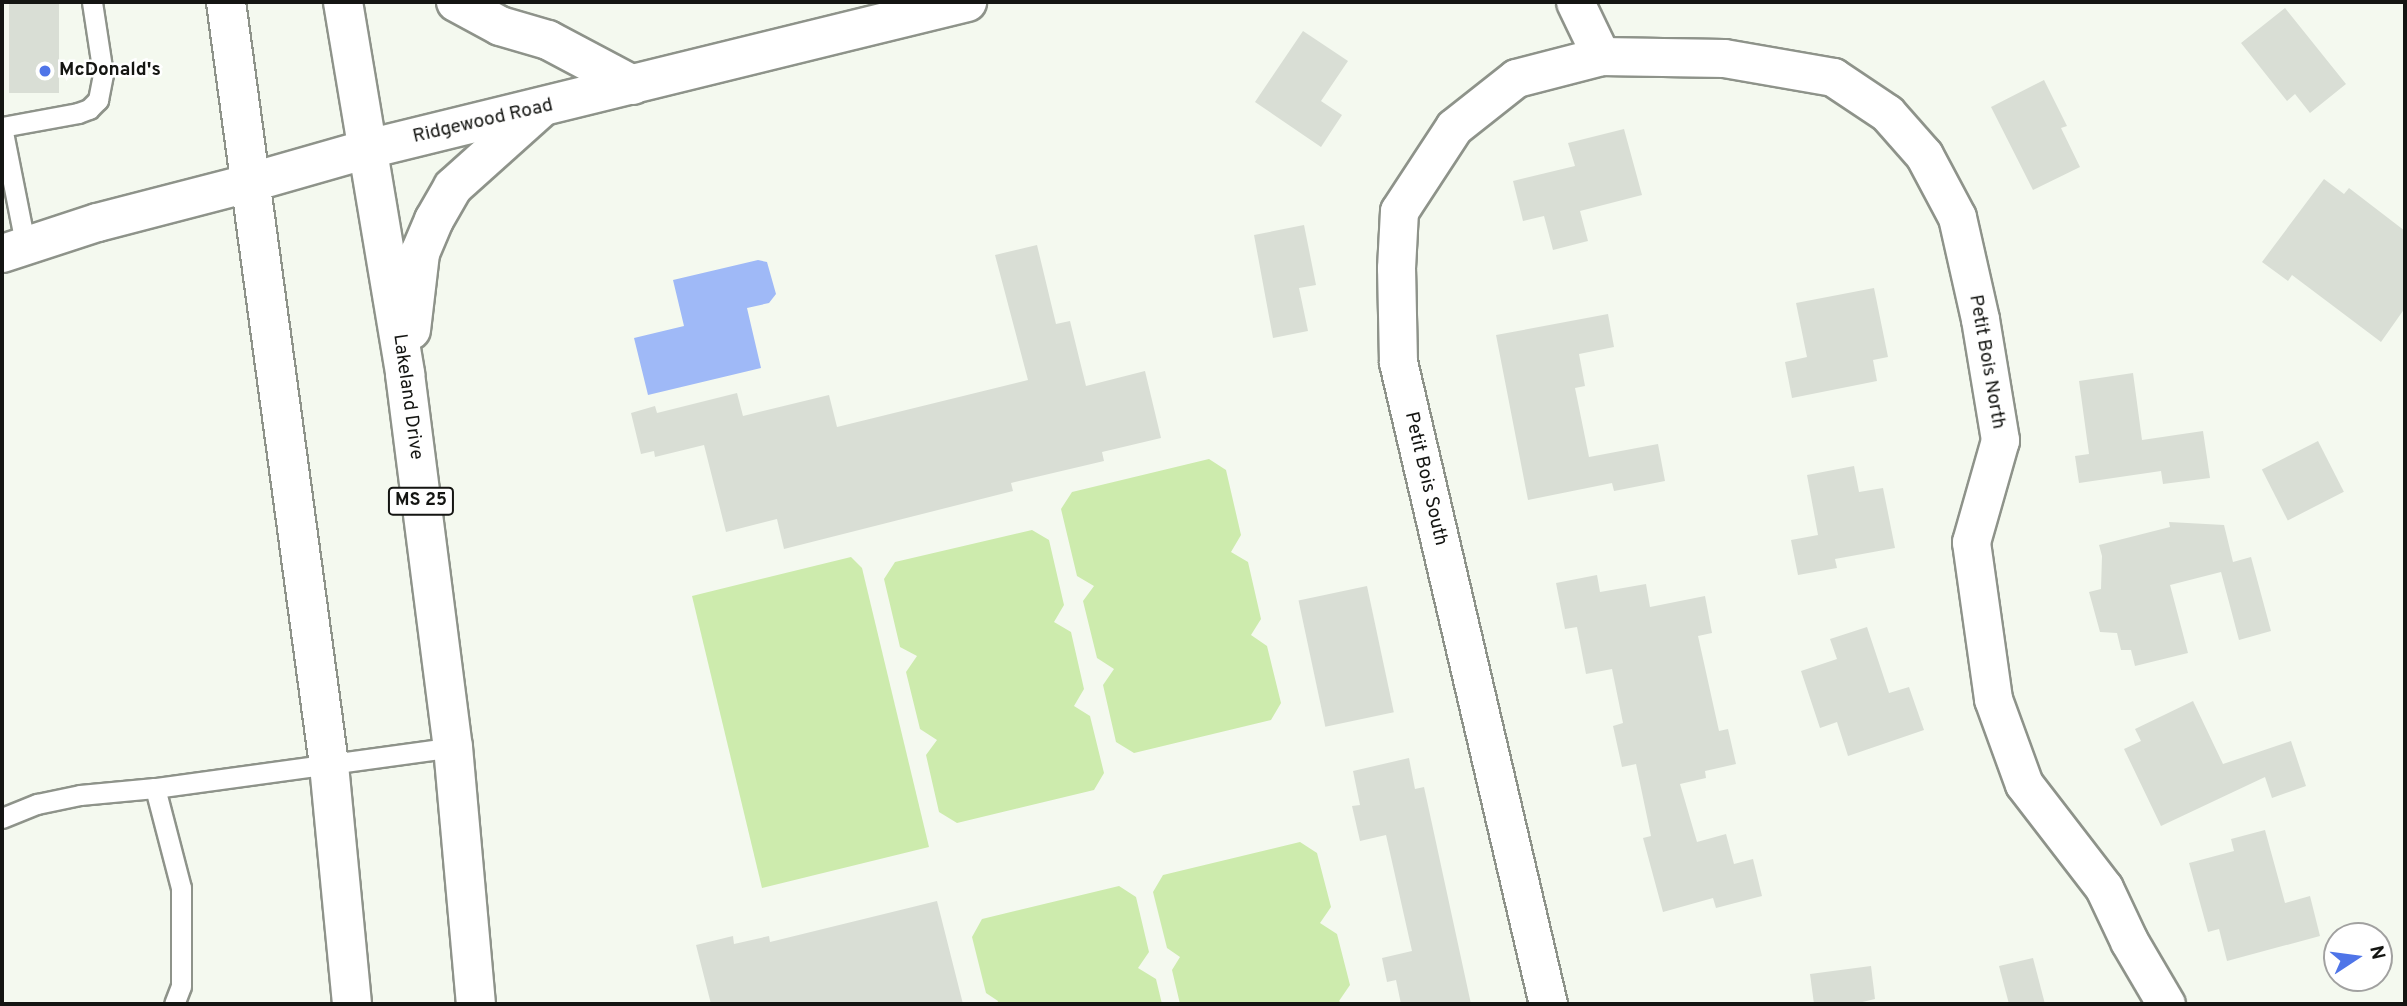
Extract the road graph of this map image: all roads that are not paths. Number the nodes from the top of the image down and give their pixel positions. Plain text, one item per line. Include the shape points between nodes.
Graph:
1 (92, 2) edge
2 (226, 2) edge
3 (343, 2) edge
4 (456, 2) edge
5 (967, 2) edge
6 (1575, 2) edge
7 (1605, 2) edge
8 (1601, 56) junction
9 (633, 85) junction
10 (540, 108) junction
11 (2, 127) edge
12 (368, 149) junction
13 (252, 182) junction
14 (14, 250) edge
15 (405, 374) junction
16 (453, 747) junction
17 (329, 765) junction
18 (155, 788) junction
19 (2, 818) edge
20 (174, 1004) edge
21 (352, 1004) edge
22 (476, 1004) edge
23 (1548, 1004) edge
24 (2166, 1004) edge

1 - 11 lane via 103,74 97,100 78,113
2 - 13 main road
3 - 12 main road, Lakeland Drive / MS 25
4 - 9 main road via 500,26 548,40
5 - 9 main road, Ridgewood Road
6 - 8 street
7 - 8 street
8 - 23 street, Petit Bois South via 1516,78 1454,127 1399,211 1398,362
8 - 24 street, Petit Bois North via 1724,58 1833,77 1887,113 1924,155 1957,217 2000,440 1971,542 1993,699 2024,784 2104,888
9 - 10 main road, Ridgewood Road
10 - 12 main road, Ridgewood Road
10 - 15 main road via 453,187 434,220 421,253
11 - 14 lane
12 - 13 main road, Ridgewood Road
12 - 15 main road, Lakeland Drive / MS 25
13 - 14 street, Ridgewood Road via 97,222
13 - 17 main road
15 - 16 main road, Lakeland Drive / MS 25
16 - 17 lane
16 - 22 main road, Lakeland Drive / MS 25
17 - 18 lane
17 - 21 main road
18 - 19 lane via 69,797
18 - 20 lane via 181,888 181,986

